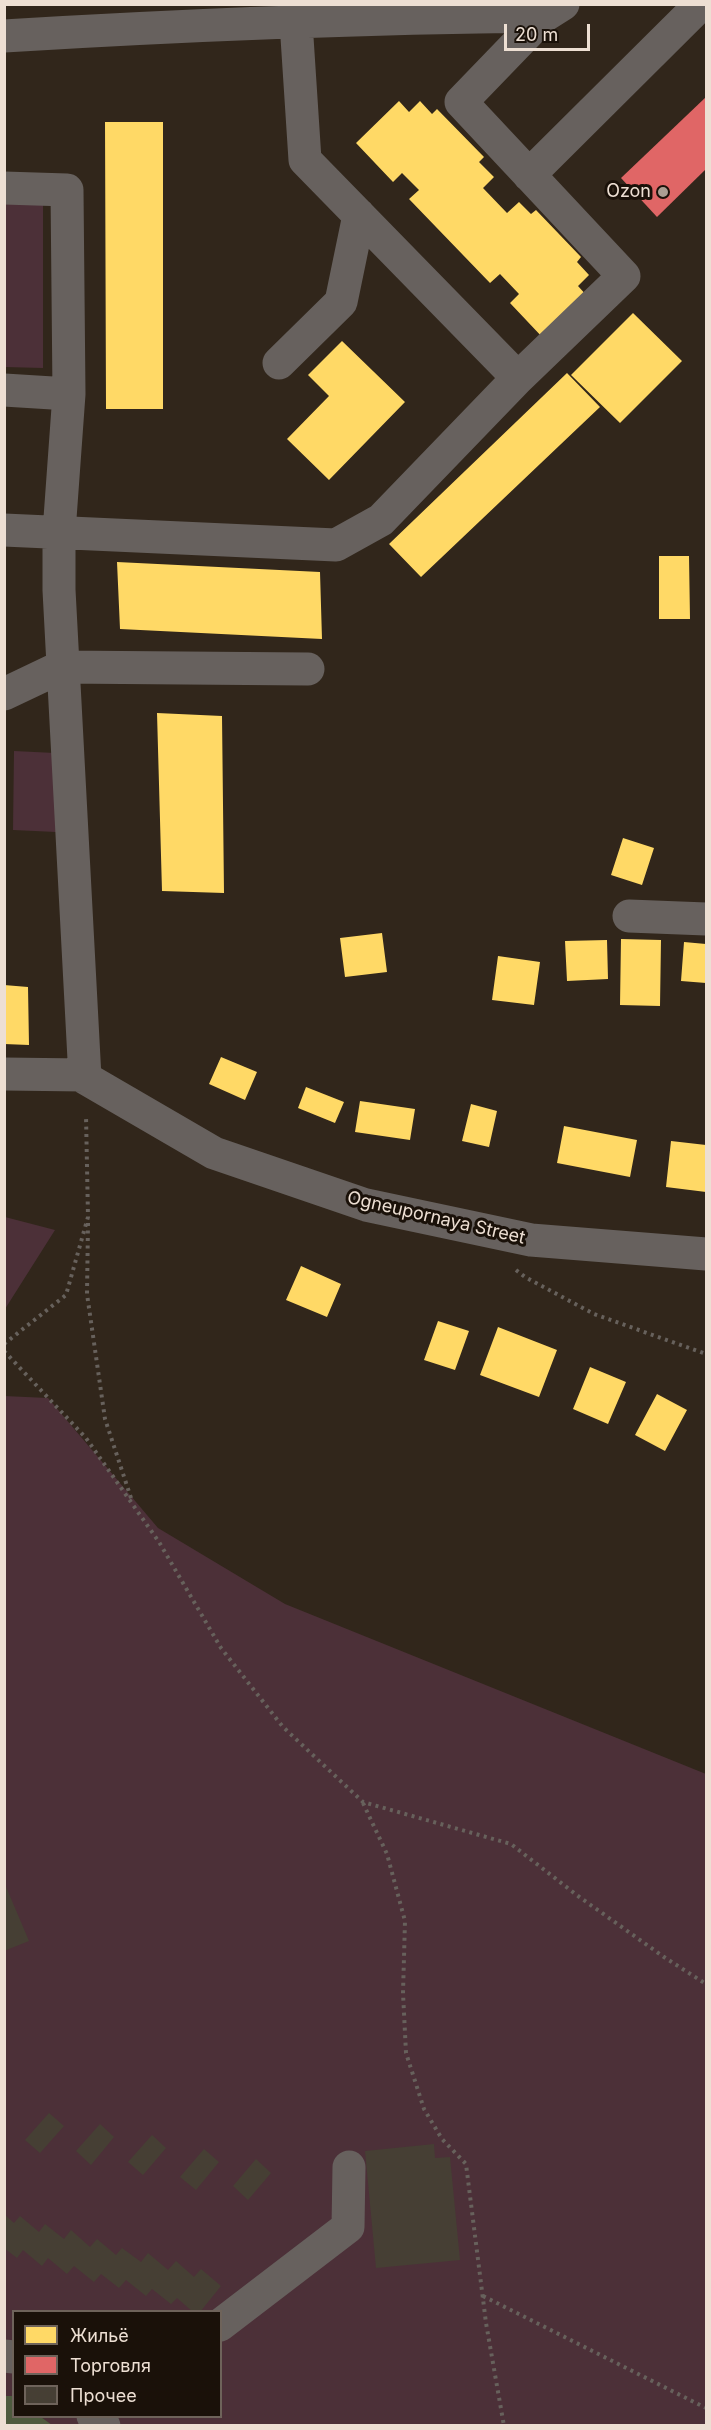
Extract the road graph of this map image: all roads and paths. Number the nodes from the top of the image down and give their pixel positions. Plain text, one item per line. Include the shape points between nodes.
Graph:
1 (701, 4) edge
2 (553, 10) edge
3 (412, 11) edge
4 (169, 15) edge
5 (296, 22) junction
6 (4, 36) edge
7 (530, 175) junction
8 (4, 188) edge
9 (359, 215) junction
10 (279, 363) dead end
11 (518, 378) junction
12 (4, 390) edge
13 (69, 394) junction
14 (4, 530) edge
15 (59, 532) junction
16 (61, 667) junction
17 (308, 669) dead end
18 (4, 694) edge
19 (629, 916) dead end
20 (706, 919) edge
21 (4, 1074) edge
22 (85, 1076) junction
23 (88, 1216) junction
24 (706, 1254) edge
25 (508, 1264) dead end
26 (4, 1344) edge
27 (4, 1351) edge
28 (706, 1354) edge
29 (133, 1504) junction
30 (363, 1802) junction
31 (706, 1984) edge
32 (349, 2167) dead end
33 (483, 2296) junction
34 (222, 2323) edge
35 (706, 2408) edge
36 (504, 2426) edge

1 - 7 street
2 - 3 street
2 - 7 street via 461,102
3 - 5 street
4 - 5 street
4 - 6 street
5 - 9 street via 305,160
7 - 11 street via 624,276
8 - 13 street via 67,190
9 - 10 street via 341,302
9 - 11 street
11 - 15 street via 381,520 336,545
12 - 13 street
13 - 15 street
14 - 15 street
15 - 16 street
16 - 17 street
16 - 18 street
16 - 22 street
19 - 20 street
21 - 22 street
22 - 23 path
22 - 24 street, Ogneupornaya Street via 214,1153 366,1205 531,1240
23 - 26 path via 66,1295
23 - 29 path via 87,1294 105,1419
25 - 28 path via 594,1314
27 - 29 path via 86,1438
29 - 30 path via 221,1648 283,1727
30 - 31 path via 512,1844 578,1896
30 - 33 path via 387,1854 405,1922 406,2053 424,2109 442,2139 466,2164
32 - 34 street via 348,2227
33 - 35 path
33 - 36 path

